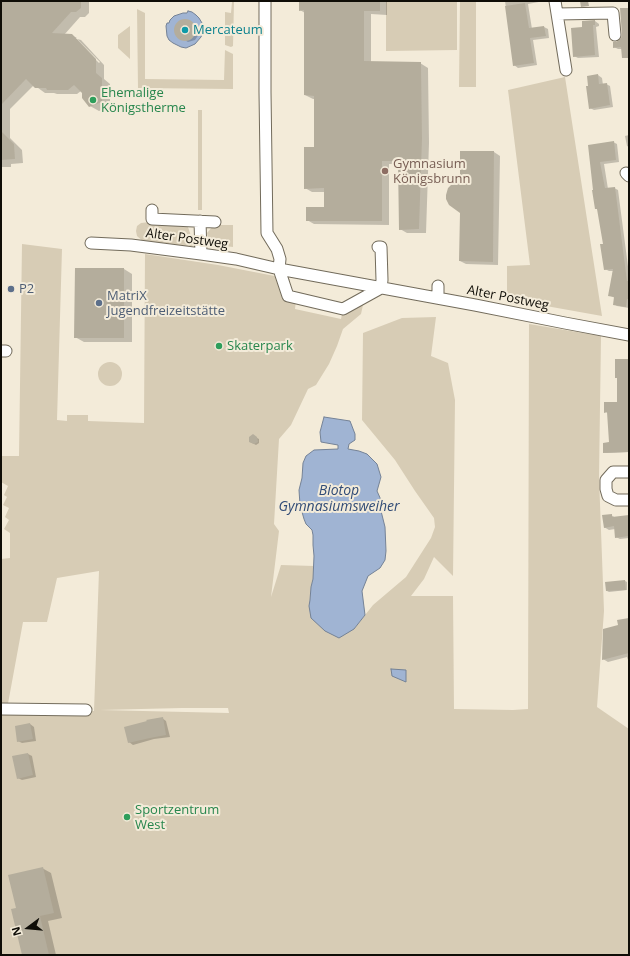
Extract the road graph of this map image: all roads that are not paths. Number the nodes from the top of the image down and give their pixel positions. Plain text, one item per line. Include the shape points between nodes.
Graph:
1 (265, 1) edge
2 (555, 1) edge
3 (557, 14) junction
4 (615, 35) dead end
5 (566, 70) dead end
6 (152, 210) dead end
7 (200, 221) junction
8 (215, 222) dead end
9 (91, 243) dead end
10 (378, 247) dead end
11 (202, 254) junction
12 (279, 269) junction
13 (438, 286) dead end
14 (381, 288) junction
15 (438, 298) junction
16 (629, 335) edge
17 (629, 472) edge
18 (629, 500) edge
19 (1, 709) edge
20 (86, 710) dead end

1 - 12 street via 267,233 277,249
2 - 3 street
3 - 4 street via 613,13
3 - 5 street
6 - 7 street via 152,219 184,215
7 - 8 street
7 - 11 street
9 - 11 street, Alter Postweg
10 - 14 street via 381,247
11 - 12 street, Alter Postweg
12 - 14 street, Alter Postweg
12 - 14 street via 288,296 343,309
13 - 15 street
14 - 15 street, Alter Postweg
15 - 16 street, Alter Postweg
17 - 18 street via 613,472 606,480 608,496 616,500
19 - 20 street

